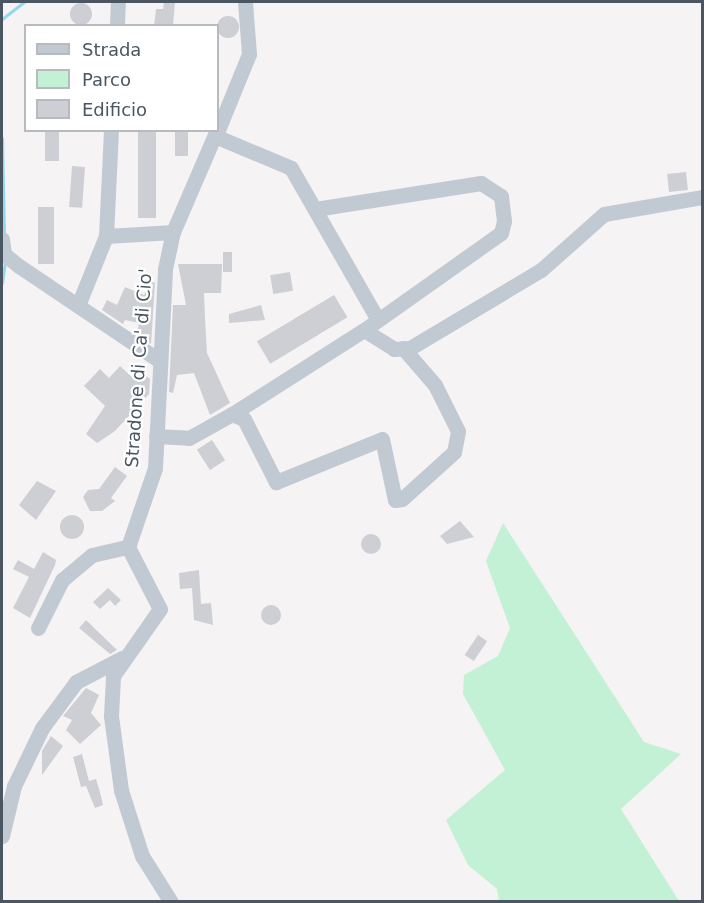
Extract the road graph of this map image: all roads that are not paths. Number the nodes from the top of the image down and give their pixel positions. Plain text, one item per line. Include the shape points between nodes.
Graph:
1 (118, 2) edge
2 (245, 2) edge
3 (117, 24) edge
4 (219, 127) edge
5 (111, 132) edge
6 (217, 132) edge
7 (702, 197) edge
8 (315, 209) junction
9 (173, 232) junction
10 (106, 236) junction
11 (2, 239) edge
12 (79, 303) junction
13 (377, 318) junction
14 (364, 330) junction
15 (403, 348) junction
16 (157, 359) junction
17 (232, 414) junction
18 (156, 436) junction
19 (128, 547) junction
20 (38, 628) dead end
21 (122, 658) junction
22 (2, 836) edge
23 (171, 902) edge

1 - 3 street
2 - 4 street, Stradone di Ca' di Cio' via 249,54
5 - 10 street
6 - 8 street via 291,168
6 - 9 street, Stradone di Ca' di Cio'
7 - 15 street via 604,214 541,270
8 - 13 street
8 - 13 street via 482,183 501,196 501,233
9 - 10 street
9 - 16 street, Stradone di Ca' di Cio'
10 - 12 street
11 - 12 street via 4,254
12 - 16 street
13 - 14 street
14 - 15 street
14 - 17 street
15 - 17 street via 435,385 458,431 454,452 402,499 394,500 382,440 276,482 244,418
16 - 18 street, Stradone di Ca' di Cio'
17 - 18 street via 189,438
18 - 19 street, Stradone di Ca' di Cio' via 155,468
19 - 20 street via 92,555 62,580
19 - 21 street via 160,609
21 - 22 street via 76,682 42,728 14,786
21 - 23 street via 113,676 111,716 120,790 142,856

